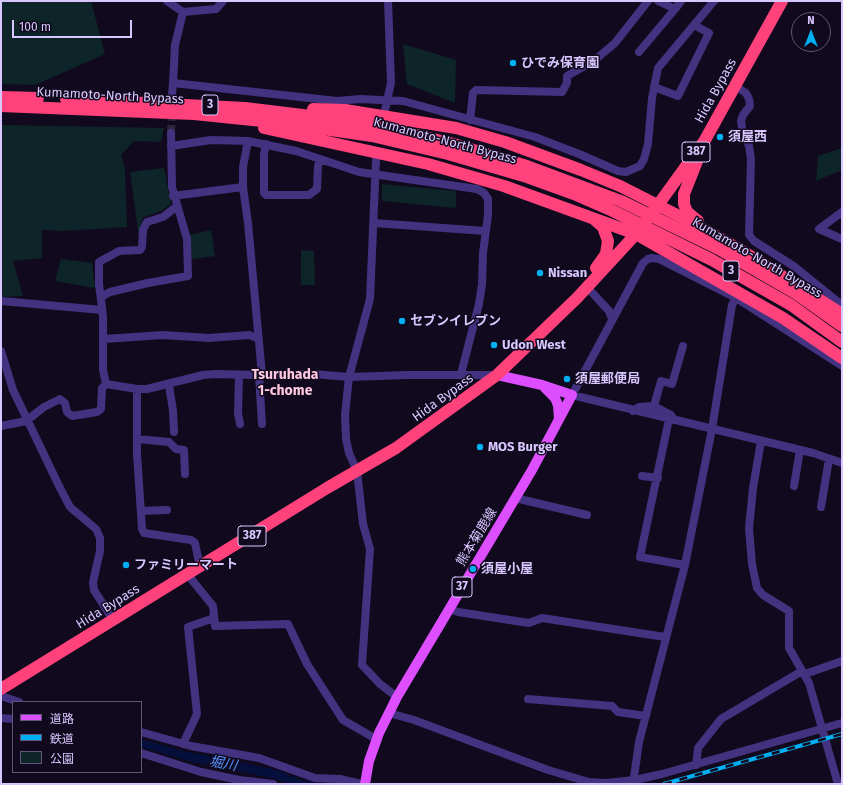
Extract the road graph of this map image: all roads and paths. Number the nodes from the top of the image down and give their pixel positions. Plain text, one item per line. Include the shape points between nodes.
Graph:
1 (167, 1) edge
2 (223, 1) edge
3 (388, 1) edge
4 (648, 1) edge
5 (658, 1) edge
6 (681, 1) edge
7 (713, 1) edge
8 (782, 1) edge
9 (675, 9) junction
10 (183, 12) junction
11 (694, 25) junction
12 (639, 52) dead end
13 (173, 83) junction
14 (735, 86) junction
15 (654, 87) junction
16 (172, 95) dead end
17 (1, 97) edge
18 (388, 100) junction
19 (45, 102) junction
20 (1, 106) edge
21 (245, 108) junction
22 (385, 110) dead end
23 (194, 114) junction
24 (470, 120) junction
25 (170, 133) tunnel mouth
26 (705, 140) junction
27 (248, 141) junction
28 (266, 144) junction
29 (171, 146) junction
30 (320, 159) junction
31 (376, 160) dead end
32 (376, 175) junction
33 (243, 187) junction
34 (174, 196) junction
35 (658, 205) junction
36 (176, 207) junction
37 (842, 212) edge
38 (591, 217) junction
39 (374, 223) junction
40 (485, 230) junction
41 (636, 234) junction
42 (842, 239) edge
43 (744, 252) junction
44 (587, 287) junction
45 (737, 295) junction
46 (101, 297) junction
47 (1, 301) edge
48 (842, 305) edge
49 (102, 310) junction
50 (842, 314) edge
51 (612, 319) junction
52 (842, 326) edge
53 (257, 338) junction
54 (104, 339) junction
55 (842, 342) edge
56 (683, 346) dead end
57 (815, 348) junction
58 (1, 351) edge
59 (842, 358) edge
60 (842, 366) edge
61 (461, 374) junction
62 (239, 375) junction
63 (261, 375) junction
64 (498, 375) junction
65 (349, 377) junction
66 (106, 384) junction
67 (169, 385) junction
68 (542, 385) junction
69 (136, 389) junction
70 (572, 395) junction
71 (654, 406) junction
72 (633, 411) junction
73 (558, 420) junction
74 (672, 420) junction
75 (26, 421) junction
76 (240, 424) dead end
77 (262, 424) dead end
78 (1, 426) edge
79 (712, 429) junction
80 (174, 432) dead end
81 (137, 439) junction
82 (761, 441) junction
83 (800, 450) junction
84 (829, 459) junction
85 (842, 463) edge
86 (357, 471) junction
87 (185, 474) dead end
88 (642, 476) dead end
89 (658, 478) junction
90 (794, 486) dead end
91 (515, 498) junction
92 (821, 507) dead end
93 (167, 510) dead end
94 (141, 511) junction
95 (587, 515) dead end
96 (685, 565) junction
97 (200, 567) junction
98 (188, 575) junction
99 (449, 608) junction
100 (214, 618) junction
101 (113, 620) junction
102 (666, 636) junction
103 (842, 661) edge
104 (803, 672) junction
105 (1, 689) edge
106 (1, 696) edge
107 (397, 697) junction
108 (528, 699) dead end
109 (16, 701) edge
110 (389, 713) junction
111 (646, 716) junction
112 (1, 718) edge
113 (12, 719) edge
114 (842, 723) edge
115 (823, 729) junction
116 (142, 732) edge
117 (376, 739) junction
118 (184, 744) junction
119 (142, 753) edge
120 (696, 765) junction
121 (634, 782) edge
122 (270, 784) edge
123 (361, 784) edge
124 (365, 784) edge
125 (838, 784) edge

1 - 10 street
2 - 10 street via 216,10
3 - 18 street
4 - 24 street via 615,43 595,60 567,76 567,83 562,92 476,90 473,93
5 - 9 street
6 - 9 street
7 - 11 street
8 - 14 highway, Hida Bypass / 387
9 - 12 street
10 - 13 street via 175,45
11 - 15 street via 658,68
11 - 15 street via 709,33 678,96
13 - 16 street
13 - 18 street via 337,101
14 - 26 highway, Hida Bypass / 387
14 - 48 street via 746,93 750,106 741,121 751,159 749,235 754,241 795,267
15 - 24 street via 644,159 640,166 626,172 535,137
17 - 19 highway, Kumamoto-North Bypass / 3
18 - 22 street
18 - 24 street via 403,101
19 - 20 highway, Kumamoto-North Bypass / 3
19 - 21 highway, Kumamoto-North Bypass / 3
19 - 23 highway, Kumamoto-North Bypass / 3
21 - 35 highway via 345,110 456,128 505,142 581,170
21 - 52 highway, Kumamoto-North Bypass / 3 via 374,125 450,143 527,166 621,200 719,249 796,294
23 - 38 highway via 428,164 504,186
23 - 55 highway, Kumamoto-North Bypass / 3 via 326,128 448,154 526,177 613,210 712,260 791,306
25 - 29 street
26 - 35 highway, Hida Bypass / 387
26 - 43 highway via 684,194 684,204 694,219 718,232
27 - 28 street
27 - 29 street via 211,140
27 - 33 street via 243,167
28 - 30 street
28 - 30 street via 266,195 309,195 317,189
29 - 34 street via 170,168
30 - 32 street
31 - 32 street
32 - 39 street
32 - 40 street via 477,189 488,199
33 - 34 street
33 - 53 street
34 - 36 street
35 - 41 highway, Hida Bypass / 387
35 - 43 highway, 3
36 - 46 street via 163,217 148,222 143,230 140,250 118,252 99,262
36 - 46 street via 186,239 188,276 110,292
37 - 42 street via 820,228
38 - 41 highway
38 - 44 highway via 603,227 608,241
39 - 40 street
39 - 65 street via 370,299
40 - 61 street via 479,304
41 - 44 highway, Hida Bypass / 387
41 - 45 highway, 3
43 - 50 highway, 3
44 - 51 street via 609,311
44 - 64 highway, Hida Bypass / 387
45 - 51 street via 659,259 648,259 643,263
45 - 57 street
45 - 59 highway, 3 via 783,318
45 - 79 street via 732,305
46 - 49 street
47 - 49 street
48 - 57 street
49 - 54 street
51 - 70 street
53 - 54 street via 163,335
53 - 63 street
54 - 66 street via 103,370
56 - 71 street via 672,384 661,381
57 - 60 street
58 - 75 street
61 - 64 street
61 - 65 street
62 - 63 street
62 - 67 street via 203,375
62 - 76 street
63 - 65 street via 313,374
63 - 77 street
64 - 68 main road
64 - 86 highway, Hida Bypass / 387 via 425,429
65 - 86 street via 345,415 346,439
66 - 69 street
66 - 75 street via 102,388 101,409 97,412 72,416 60,399
67 - 69 street
67 - 80 street
68 - 70 main road
68 - 73 main road via 550,391 558,405
69 - 81 street
70 - 72 street
70 - 73 main road, 熊本菊鹿線 / 37
71 - 72 street via 639,407
71 - 74 street via 671,415
72 - 74 street
73 - 91 main road, 熊本菊鹿線 / 37
74 - 79 street
74 - 89 street
75 - 78 street
75 - 101 street via 70,507 96,528 100,538 100,551 94,573 94,590
79 - 82 street
79 - 96 street
81 - 87 street via 168,442 176,449 184,450
81 - 94 street
82 - 83 street
82 - 104 street via 750,509 752,564 760,593 788,611 789,648
83 - 84 street
83 - 90 street
84 - 85 street
84 - 92 street
86 - 97 highway, Hida Bypass / 387
86 - 107 street via 363,524 370,549 362,665
88 - 89 street
89 - 96 street via 640,557
91 - 95 street
91 - 99 main road, 熊本菊鹿線 / 37
93 - 94 street
94 - 97 street via 144,533 195,542
96 - 102 street
97 - 98 highway, Hida Bypass / 387
98 - 100 street via 212,606
98 - 101 highway, Hida Bypass / 387
99 - 102 street via 458,612 529,623 542,618
99 - 107 main road, 熊本菊鹿線 / 37
100 - 117 street via 215,626 288,624 307,664 343,720
100 - 118 street via 188,627 197,714
101 - 105 highway, Hida Bypass / 387
102 - 111 street
103 - 104 street
104 - 115 street via 815,699
104 - 120 street via 721,719 698,748
106 - 109 street
107 - 110 main road, 熊本菊鹿線 / 37
108 - 111 street via 612,706 618,712
110 - 117 main road, 熊本菊鹿線 / 37
110 - 121 street via 571,777 606,783
111 - 121 street via 639,742
112 - 113 street
114 - 115 street
115 - 120 street
115 - 125 street
116 - 118 street
117 - 124 main road, 熊本菊鹿線 / 37
118 - 123 street via 259,758 315,778 340,779
119 - 122 street via 201,772
120 - 121 street

